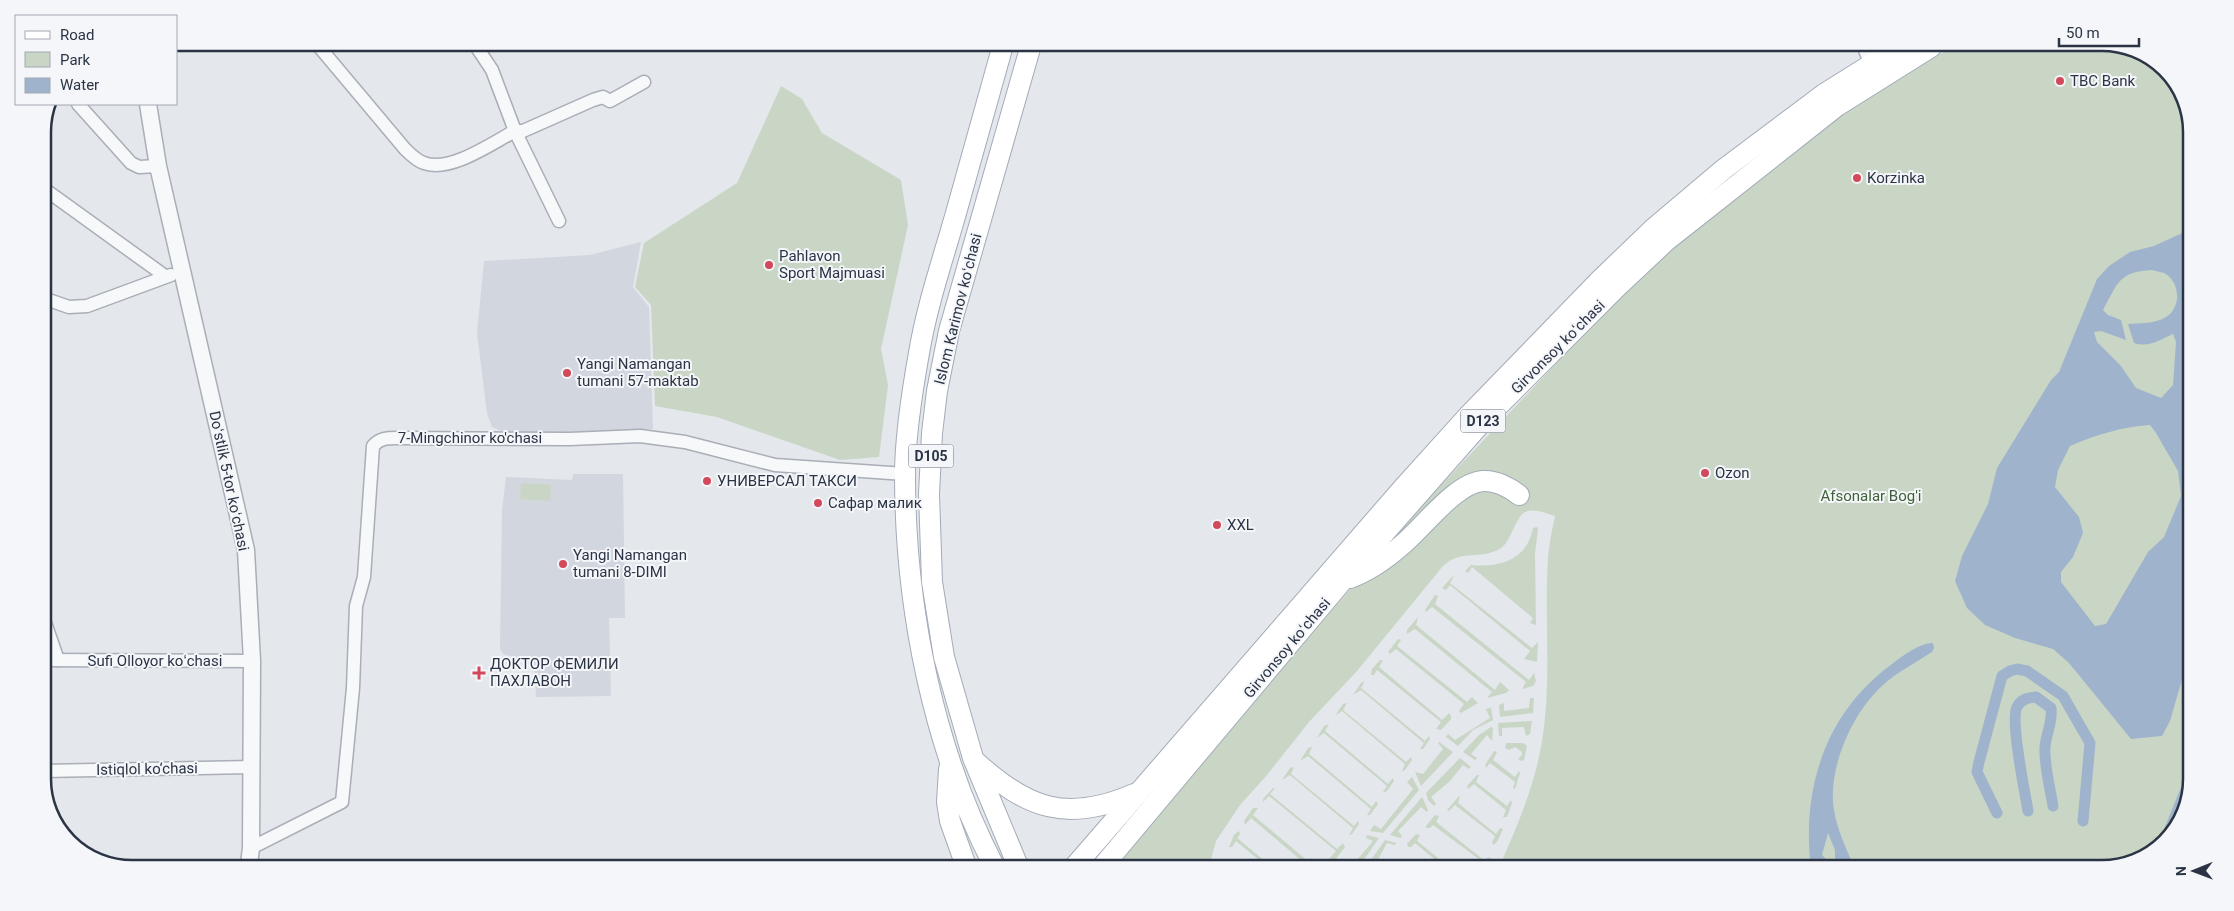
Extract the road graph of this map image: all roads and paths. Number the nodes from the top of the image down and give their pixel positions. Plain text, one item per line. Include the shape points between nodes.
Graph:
1 (323, 51) edge
2 (479, 51) edge
3 (1001, 51) edge
4 (1029, 51) edge
5 (1885, 51) edge
6 (1925, 51) edge
7 (1868, 56) edge
8 (644, 82) dead end
9 (79, 105) edge
10 (148, 105) edge
11 (515, 131) junction
12 (158, 166) junction
13 (967, 174) junction
14 (992, 181) junction
15 (51, 194) edge
16 (559, 221) dead end
17 (182, 272) junction
18 (165, 276) junction
19 (1608, 284) junction
20 (51, 301) edge
21 (1576, 318) junction
22 (905, 474) junction
23 (1519, 494) dead end
24 (1343, 580) junction
25 (51, 639) edge
26 (51, 660) edge
27 (58, 660) junction
28 (252, 661) junction
29 (972, 758) junction
30 (950, 762) junction
31 (252, 767) junction
32 (51, 771) edge
33 (1138, 792) junction
34 (250, 856) edge
35 (964, 860) edge
36 (991, 860) edge
37 (1015, 860) edge
38 (1081, 860) edge
39 (1108, 860) edge

1 - 11 street via 405,149 422,163 435,166 460,160
2 - 11 street via 492,70
3 - 13 main road, Islom Karimov koʻchasi / D105
4 - 14 main road, Islom Karimov koʻchasi / D105
5 - 7 main road, Girvonsoy koʻchasi / D123
6 - 19 main road, Girvonsoy koʻchasi / D123 via 1836,106
7 - 19 main road, Girvonsoy koʻchasi / D123 via 1653,229
8 - 11 street via 610,101 603,98 592,100 523,131
9 - 12 street via 131,162 138,167
10 - 12 street, Doʻstlik 5-tor koʻchasi
11 - 16 street
12 - 17 street, Doʻstlik 5-tor koʻchasi
13 - 14 main road
13 - 22 main road, Islom Karimov koʻchasi / D105 via 919,351
14 - 29 main road, Islom Karimov koʻchasi / D105 via 947,339 932,433 929,494 932,582 944,656
15 - 18 street
17 - 18 street
17 - 28 street, Doʻstlik 5-tor koʻchasi via 246,550
18 - 20 street via 87,306 69,307
19 - 21 main road, Girvonsoy koʻchasi / D123
21 - 24 main road, Girvonsoy koʻchasi / D123
21 - 33 main road, Girvonsoy koʻchasi / D123 via 1403,488
22 - 30 main road, Islom Karimov koʻchasi / D105 via 913,601 930,688
22 - 34 street, 7-Mingchinor ko'chasi via 775,465 685,442 640,436 397,438 377,441 373,446 364,576 356,606 353,688 342,802
23 - 24 main road via 1502,485 1484,481 1466,486 1384,559 1362,574
24 - 39 main road, Girvonsoy koʻchasi / D123
25 - 27 street
26 - 27 street, Sufi Olloyor koʻchasi
27 - 28 street, Sufi Olloyor koʻchasi
28 - 31 street, Doʻstlik 5-tor koʻchasi
29 - 33 main road via 1016,792 1048,807 1091,808
29 - 37 main road, Islom Karimov koʻchasi / D105
30 - 35 main road via 947,802
30 - 36 main road, Islom Karimov koʻchasi / D105 via 976,832
31 - 32 street, Istiqlol ko‘chasi
31 - 34 street, Doʻstlik 5-tor koʻchasi
33 - 38 main road, Girvonsoy koʻchasi / D123

